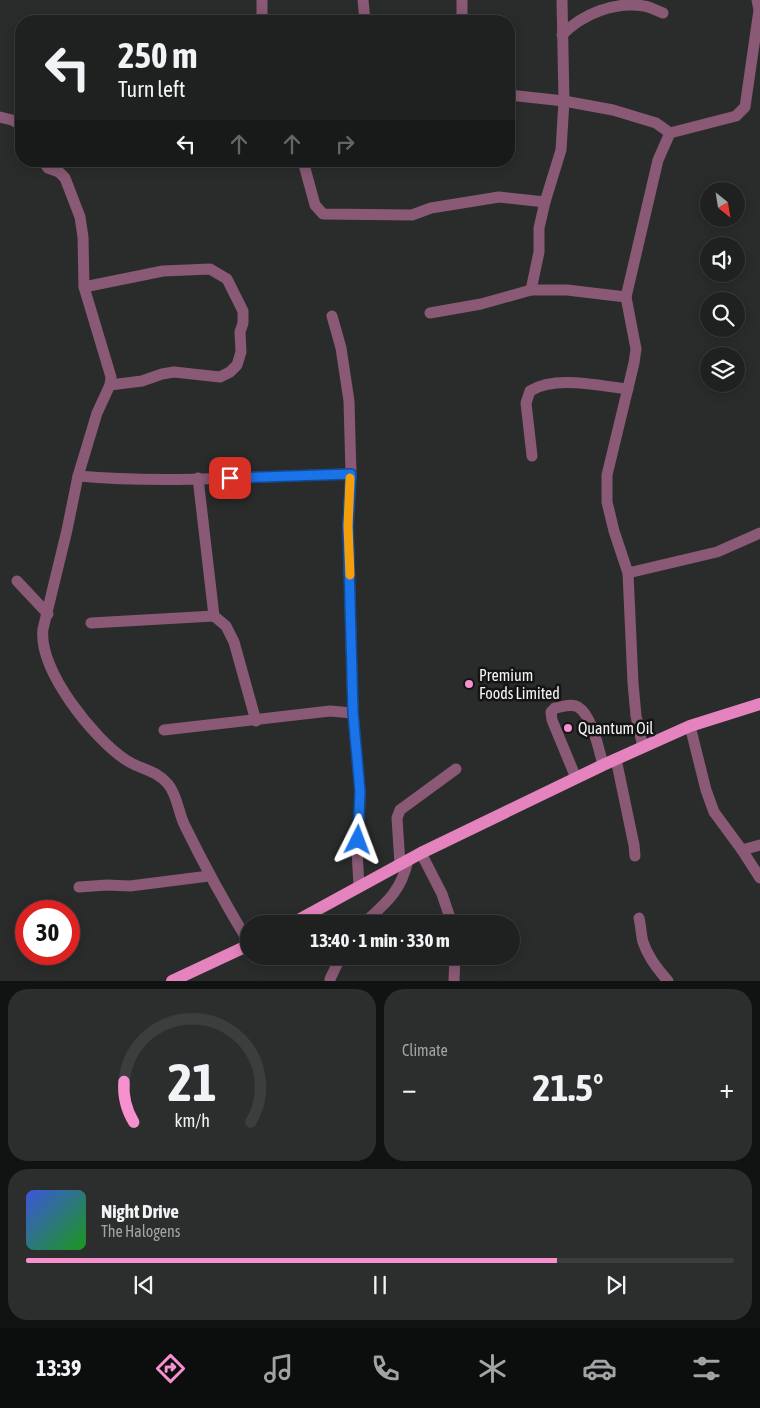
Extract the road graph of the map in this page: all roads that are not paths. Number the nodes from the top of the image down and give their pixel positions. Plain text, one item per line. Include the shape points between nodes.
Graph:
1 (262, 0) edge
2 (363, 0) edge
3 (462, 0) edge
4 (562, 0) edge
5 (757, 0) edge
6 (663, 13) dead end
7 (262, 15) edge
8 (364, 15) edge
9 (462, 15) edge
10 (562, 35) junction
11 (515, 96) edge
12 (564, 101) junction
13 (0, 117) edge
14 (15, 122) edge
15 (670, 133) junction
16 (47, 167) edge
17 (305, 167) edge
18 (545, 202) junction
19 (84, 287) junction
20 (531, 290) junction
21 (626, 297) junction
22 (430, 313) dead end
23 (332, 316) dead end
24 (110, 385) junction
25 (628, 389) junction
26 (532, 456) dead end
27 (351, 474) junction
28 (78, 476) junction
29 (198, 478) junction
30 (760, 533) edge
31 (628, 573) junction
32 (18, 581) dead end
33 (48, 614) junction
34 (214, 616) junction
35 (90, 623) dead end
36 (760, 704) edge
37 (353, 713) junction
38 (256, 720) junction
39 (690, 726) junction
40 (164, 730) dead end
41 (644, 747) junction
42 (616, 759) junction
43 (603, 765) junction
44 (456, 769) dead end
45 (576, 778) junction
46 (760, 845) edge
47 (742, 850) junction
48 (421, 853) junction
49 (635, 856) dead end
50 (404, 862) junction
51 (209, 876) junction
52 (760, 878) edge
53 (359, 886) junction
54 (79, 888) dead end
55 (307, 915) edge
56 (373, 915) edge
57 (449, 915) edge
58 (638, 918) dead end
59 (240, 929) edge
60 (240, 948) edge
61 (337, 965) edge
62 (455, 965) edge
63 (330, 979) dead end
64 (172, 980) edge
65 (454, 980) edge
66 (668, 980) edge

1 - 7 street
2 - 8 street
3 - 9 street
4 - 10 street
5 - 15 street via 759,10 745,107 736,116
6 - 10 street via 644,6 597,11 579,20
10 - 12 street
11 - 12 street
12 - 15 street via 642,118
12 - 18 street via 561,150
13 - 14 street
15 - 21 street via 658,160
16 - 19 street via 65,178 80,217
17 - 18 street via 315,205 323,214 412,215 431,208 499,197
18 - 20 street
19 - 24 street via 106,356
19 - 24 street via 163,271 210,269 227,279 242,311 241,352 237,365 230,372 220,376 174,372
20 - 21 street via 567,290
20 - 22 street via 481,304
21 - 25 street via 636,348
23 - 27 street via 341,348 349,401
24 - 28 street via 97,413
25 - 26 street via 567,383 544,384 530,392 526,403
25 - 31 street via 607,475 607,502
27 - 29 street
27 - 37 street via 348,526
28 - 29 street
28 - 33 street
29 - 34 street
30 - 31 street via 717,552
31 - 41 street via 636,716
32 - 33 street
33 - 51 street via 43,644 66,696 86,722 126,760 153,771 170,786 183,823
34 - 35 street
34 - 38 street via 226,626 234,642
36 - 39 main road
37 - 38 street via 330,711
37 - 53 street via 360,791
38 - 40 street
39 - 41 main road
39 - 47 street via 714,812
41 - 42 main road
42 - 43 main road
42 - 49 street
43 - 45 main road
43 - 45 street via 585,713 571,705 554,708 552,720
44 - 50 street via 400,810 398,818
45 - 48 main road
46 - 47 street
47 - 52 street
48 - 50 main road
48 - 57 street
50 - 53 main road
50 - 56 street via 404,878 390,899
51 - 54 street via 130,886
51 - 59 street
53 - 55 main road
58 - 66 street via 648,953
60 - 64 main road
61 - 63 street
62 - 65 street

